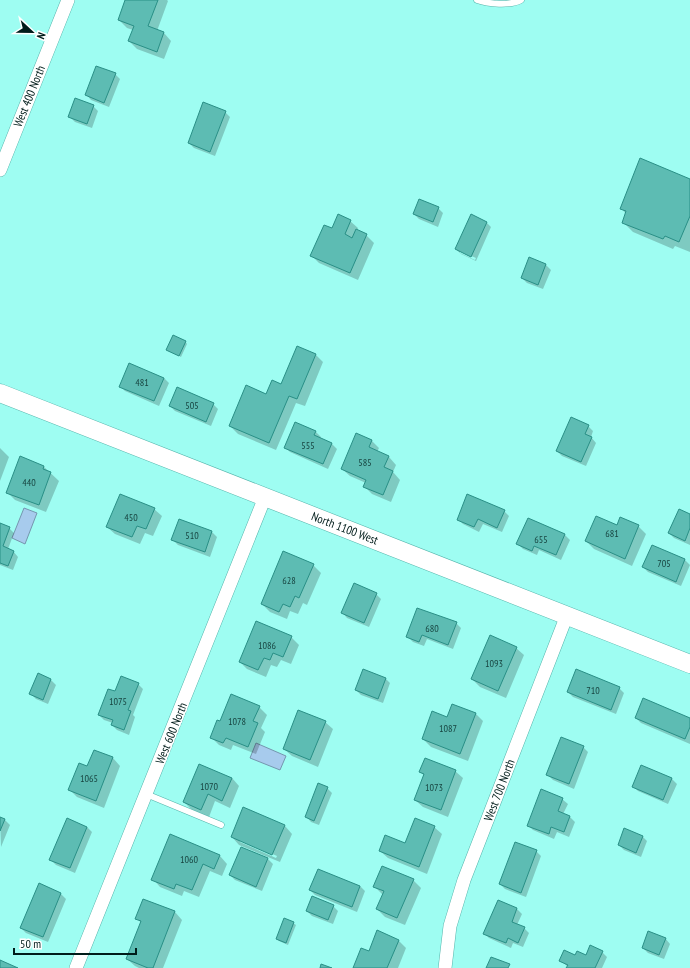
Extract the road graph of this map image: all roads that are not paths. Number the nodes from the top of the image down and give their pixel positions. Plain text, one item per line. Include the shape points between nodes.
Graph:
1 (68, 0) edge
2 (477, 0) edge
3 (520, 0) edge
4 (0, 170) edge
5 (0, 393) edge
6 (265, 497) junction
7 (567, 615) junction
8 (690, 664) edge
9 (146, 794) junction
10 (221, 825) dead end
11 (76, 968) edge
12 (445, 968) edge

1 - 4 street, West 400 North
2 - 3 lane via 485,3 515,3
5 - 6 street, North 1100 West
6 - 7 street, North 1100 West
6 - 9 street, West 600 North
7 - 8 street, North 1100 West
7 - 12 street, West 700 North via 464,880 450,926
9 - 10 lane
9 - 11 street, West 600 North

